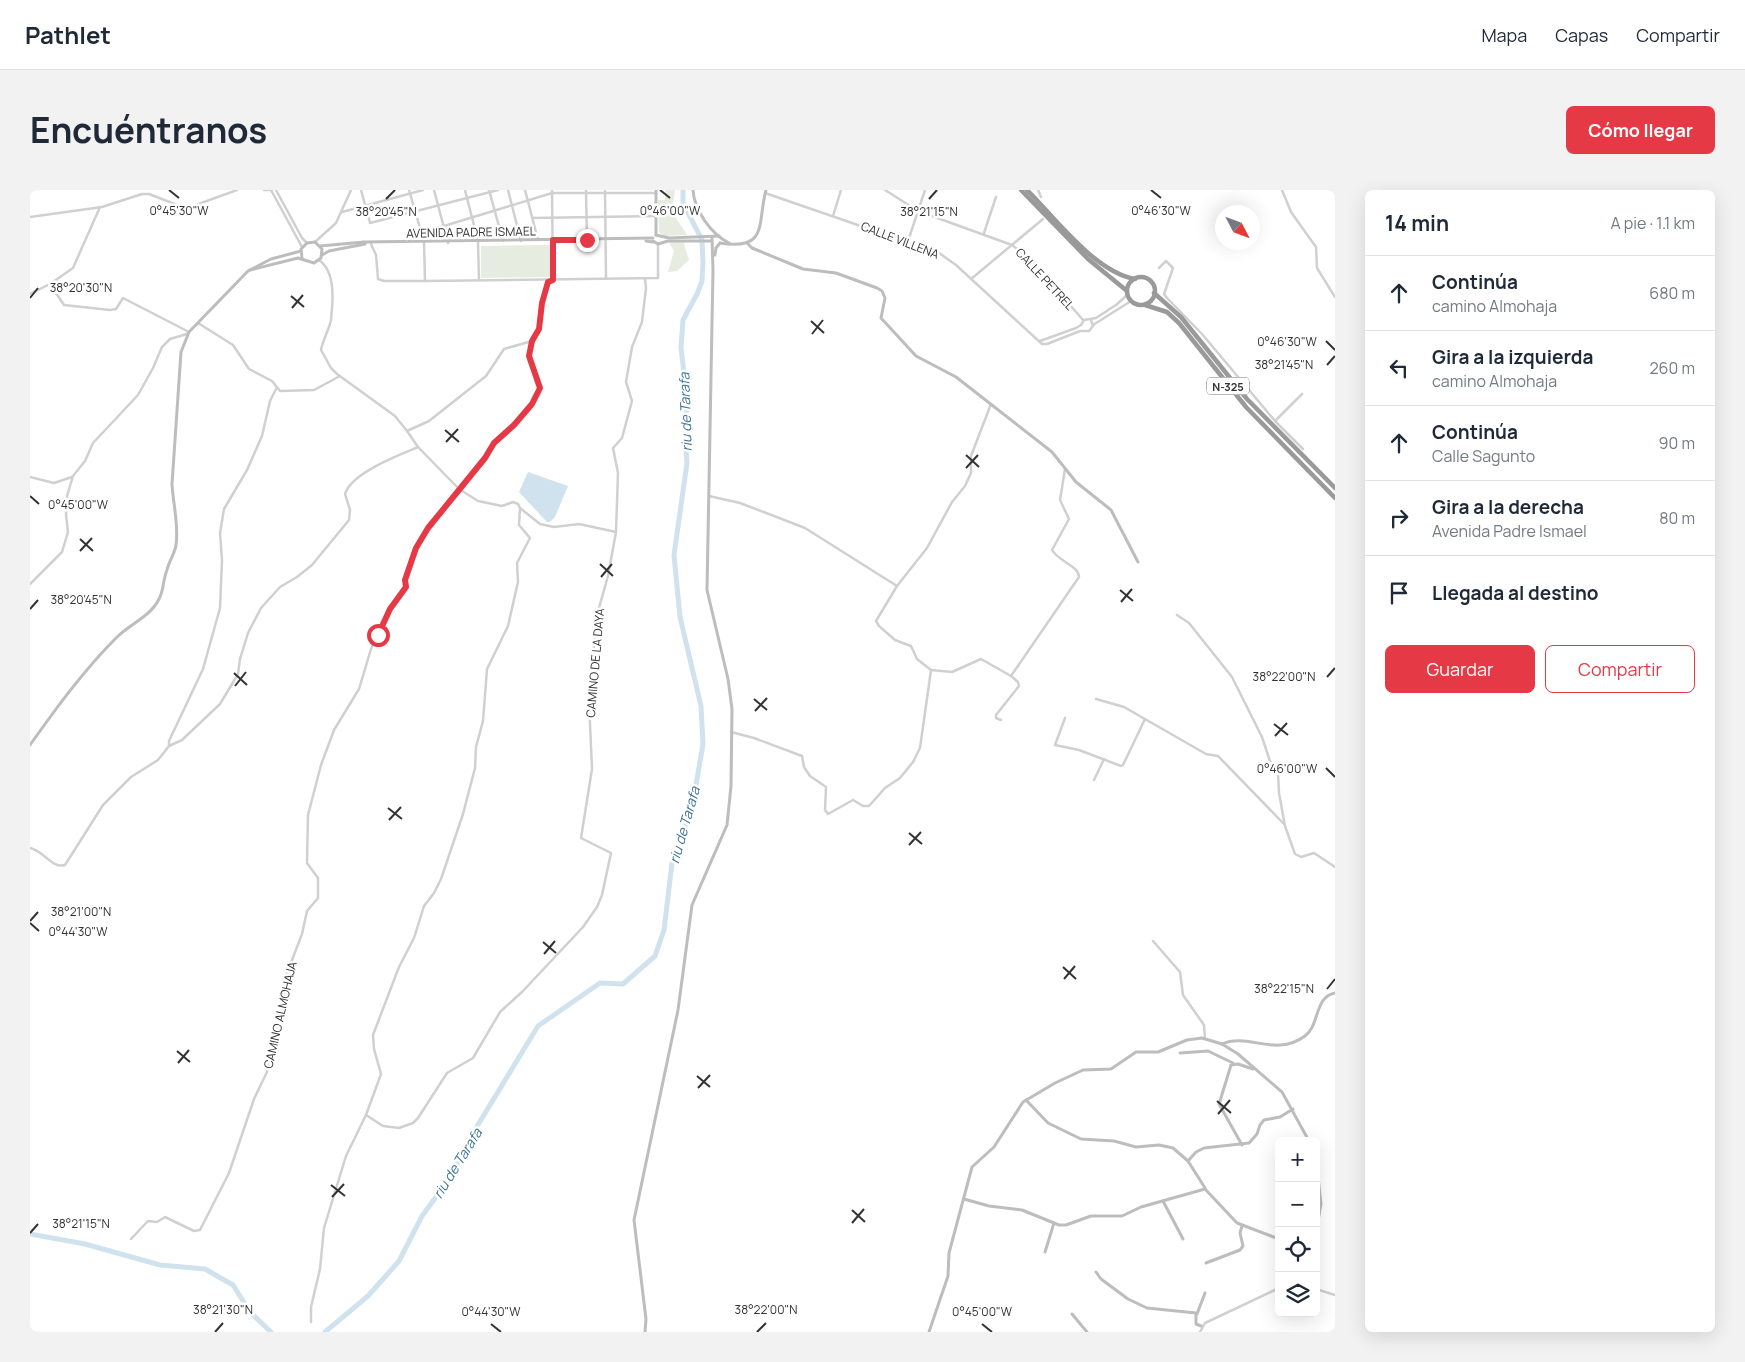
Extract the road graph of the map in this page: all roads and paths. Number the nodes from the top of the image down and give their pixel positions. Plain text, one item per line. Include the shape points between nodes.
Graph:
1 (223, 190) edge
2 (237, 190) edge
3 (264, 190) edge
4 (271, 190) edge
5 (276, 190) edge
6 (351, 190) edge
7 (361, 190) edge
8 (423, 190) edge
9 (434, 190) edge
10 (465, 190) edge
11 (498, 190) edge
12 (508, 190) edge
13 (525, 190) edge
14 (692, 190) edge
15 (842, 190) edge
16 (885, 190) edge
17 (925, 190) edge
18 (1021, 190) edge
19 (1027, 190) edge
20 (1038, 190) edge
21 (1282, 190) edge
22 (490, 191) edge
23 (410, 192) edge
24 (552, 192) edge
25 (587, 192) edge
26 (605, 192) edge
27 (656, 192) edge
28 (766, 192) edge
29 (224, 195) junction
30 (996, 197) dead end
31 (1041, 197) dead end
32 (467, 198) junction
33 (528, 201) junction
34 (345, 204) junction
35 (365, 205) junction
36 (438, 206) junction
37 (512, 206) junction
38 (100, 208) junction
39 (348, 210) junction
40 (495, 210) junction
41 (918, 211) junction
42 (342, 212) junction
43 (415, 212) junction
44 (605, 216) junction
45 (656, 216) junction
46 (833, 216) junction
47 (30, 217) edge
48 (553, 217) junction
49 (587, 217) junction
50 (472, 218) junction
51 (532, 218) junction
52 (1042, 218) dead end
53 (443, 226) junction
54 (421, 233) junction
55 (984, 234) junction
56 (654, 238) junction
57 (521, 240) junction
58 (538, 240) junction
59 (605, 240) junction
60 (716, 240) junction
61 (503, 241) junction
62 (553, 241) junction
63 (587, 241) junction
64 (660, 241) junction
65 (908, 241) junction
66 (448, 242) junction
67 (478, 242) junction
68 (307, 243) junction
69 (424, 243) junction
70 (747, 243) junction
71 (318, 244) junction
72 (371, 244) junction
73 (1012, 245) junction
74 (302, 249) junction
75 (322, 255) junction
76 (302, 258) junction
77 (320, 260) junction
78 (1159, 268) dead end
79 (248, 271) junction
80 (606, 279) junction
81 (645, 279) junction
82 (1135, 279) junction
83 (478, 280) junction
84 (553, 280) junction
85 (971, 280) junction
86 (425, 281) junction
87 (50, 284) junction
88 (1127, 293) junction
89 (1154, 293) junction
90 (30, 294) edge
91 (1335, 298) edge
92 (1130, 301) junction
93 (1145, 305) junction
94 (1083, 320) junction
95 (1091, 320) junction
96 (198, 322) junction
97 (1081, 325) junction
98 (1093, 325) junction
99 (1083, 330) junction
100 (188, 333) junction
101 (532, 341) junction
102 (1039, 341) junction
103 (340, 376) junction
104 (277, 387) junction
105 (1302, 394) dead end
106 (991, 404) junction
107 (1275, 421) junction
108 (408, 431) junction
109 (418, 447) junction
110 (1303, 449) dead end
111 (1065, 468) junction
112 (73, 476) junction
113 (30, 477) edge
114 (1335, 488) edge
115 (459, 489) junction
116 (708, 496) junction
117 (1335, 498) edge
118 (520, 508) junction
119 (616, 532) junction
120 (1138, 562) dead end
121 (30, 584) edge
122 (897, 586) junction
123 (1177, 615) dead end
124 (931, 670) junction
125 (1010, 676) junction
126 (1096, 699) dead end
127 (1066, 718) dead end
128 (1145, 719) junction
129 (1001, 720) dead end
130 (731, 732) junction
131 (30, 745) edge
132 (169, 746) junction
133 (1104, 759) junction
134 (1094, 780) dead end
135 (1285, 826) junction
136 (30, 848) edge
137 (1335, 867) edge
138 (1153, 941) dead end
139 (1335, 993) edge
140 (1205, 1040) junction
141 (1222, 1044) junction
142 (1180, 1053) dead end
143 (1233, 1063) junction
144 (1254, 1069) junction
145 (1026, 1100) junction
146 (1292, 1109) junction
147 (366, 1115) junction
148 (1307, 1137) edge
149 (1242, 1145) junction
150 (1188, 1160) junction
151 (1318, 1182) edge
152 (1206, 1189) junction
153 (964, 1199) junction
154 (1162, 1201) junction
155 (1054, 1223) junction
156 (1242, 1226) junction
157 (1317, 1227) edge
158 (1275, 1237) edge
159 (131, 1239) dead end
160 (1183, 1239) dead end
161 (1045, 1252) dead end
162 (1206, 1263) dead end
163 (1096, 1272) dead end
164 (1275, 1290) edge
165 (1320, 1290) edge
166 (1205, 1293) dead end
167 (1335, 1295) edge
168 (1072, 1314) dead end
169 (1197, 1314) junction
170 (310, 1322) dead end
171 (1201, 1326) junction
172 (645, 1332) edge
173 (929, 1332) edge
174 (1087, 1332) edge
175 (1200, 1332) edge

1 - 29 street
2 - 29 street
3 - 4 street
4 - 74 street
5 - 68 street
6 - 34 street
7 - 35 street
8 - 23 street
9 - 36 street
10 - 32 street
11 - 22 street
12 - 37 street
13 - 33 street
14 - 60 street via 699,211
14 - 60 street via 694,205
15 - 46 street
16 - 41 street, CALLE PETREL
17 - 41 street
18 - 88 highway via 1088,259
19 - 82 highway, N-325 via 1096,259
20 - 31 street
21 - 91 street via 1292,212 1316,247 1317,268
22 - 32 street
22 - 40 street
23 - 35 street
23 - 43 street
24 - 25 street
24 - 33 street
24 - 48 street
25 - 26 street
25 - 49 street
26 - 27 street
26 - 44 street
27 - 45 street
28 - 46 street, CALLE VILLENA
28 - 70 street via 761,228 754,240
29 - 38 street via 193,206 180,206 142,194
30 - 55 street
32 - 36 street
32 - 50 street
33 - 37 street
33 - 51 street
34 - 39 street
34 - 42 street
35 - 39 street
35 - 43 street via 370,224
36 - 43 street
36 - 53 street
37 - 40 street
37 - 57 street
38 - 47 street
38 - 87 street via 73,268
39 - 42 street
40 - 50 street
40 - 61 street
41 - 55 street, CALLE PETREL
41 - 65 street
42 - 71 street
43 - 54 street
44 - 45 street
44 - 49 street
44 - 59 street
45 - 56 street
46 - 65 street, CALLE VILLENA
48 - 49 street
48 - 51 street
48 - 62 street
49 - 63 street
50 - 53 street
50 - 67 street
51 - 58 street
52 - 73 street
53 - 54 street
53 - 66 street
54 - 69 street
55 - 73 street, CALLE PETREL
56 - 59 street, AVENIDA PADRE ISMAEL
56 - 64 street
56 - 64 street
57 - 58 street, AVENIDA PADRE ISMAEL
57 - 61 street, AVENIDA PADRE ISMAEL
58 - 62 street, AVENIDA PADRE ISMAEL
59 - 63 street, AVENIDA PADRE ISMAEL
59 - 80 street
60 - 64 street
60 - 70 street
60 - 116 street
61 - 67 street, AVENIDA PADRE ISMAEL
62 - 63 street, AVENIDA PADRE ISMAEL
62 - 67 street, AVENIDA PADRE ISMAEL
62 - 84 street
64 - 81 street via 658,278
65 - 85 street, CALLE VILLENA via 944,257
66 - 67 street, AVENIDA PADRE ISMAEL
66 - 69 street, AVENIDA PADRE ISMAEL
67 - 83 street
68 - 71 street
68 - 74 street
69 - 71 street, AVENIDA PADRE ISMAEL
69 - 72 street, AVENIDA PADRE ISMAEL
69 - 86 street
70 - 106 street via 803,269 855,278 882,291 885,298 881,318 887,327 916,356 956,377
71 - 75 street
72 - 75 street, AVENIDA PADRE ISMAEL
72 - 86 street via 376,255 378,279 384,282
73 - 85 street
73 - 94 street, CALLE PETREL via 1029,258
74 - 76 street
74 - 79 street
75 - 77 street
76 - 77 street via 310,264
76 - 79 street
77 - 103 street via 328,269 332,290 331,321 322,350 331,368
78 - 107 street via 1166,261 1173,268 1164,294 1167,298 1202,334
79 - 96 street
80 - 81 street
80 - 84 street
81 - 119 street, CAMINO DE LA DAYA via 642,322 632,347 626,382 632,402 622,438 613,448 618,473
82 - 88 highway via 1129,283
82 - 89 highway, N-325 via 1150,281
83 - 84 street
83 - 86 street
84 - 101 street, CAMINO ALMOHAJA via 548,282 539,329
85 - 102 street, CALLE VILLENA
87 - 90 street
87 - 100 street via 64,305 114,310 123,298
88 - 92 highway
88 - 95 street via 1116,305
89 - 93 highway
89 - 114 highway, N-325 via 1181,317 1247,399
92 - 93 highway, N-325
92 - 98 street
93 - 117 highway, N-325 via 1167,312 1179,322 1246,408
94 - 95 street
94 - 97 street
95 - 98 street
96 - 100 street
96 - 104 street via 233,345 249,369
97 - 99 street
97 - 102 street
98 - 99 street via 1089,331
99 - 102 street via 1047,344
100 - 112 street via 170,339 162,347 138,395 93,443
100 - 131 street via 181,352 172,484 176,547 159,600 118,636 84,673
101 - 108 street via 504,348 486,376 432,418
101 - 115 street, CAMINO ALMOHAJA via 530,361 540,388 532,404 494,443
103 - 104 street via 314,390 280,390
103 - 108 street via 395,416
104 - 132 street via 270,401 262,436 224,509 220,533 220,608 203,669
105 - 107 street
106 - 111 street via 1052,452
106 - 122 street via 971,456 971,473 965,486 952,502 927,548
107 - 110 street
108 - 109 street
109 - 115 street
109 - 132 street via 377,466 348,488 345,494 350,510 348,522 312,564 280,587 264,604 250,628 238,674 224,698 185,738
111 - 120 street via 1076,482 1111,510
111 - 125 street via 1060,500 1069,519 1052,550 1077,571 1079,577
112 - 113 street via 54,483
112 - 121 street via 67,496 67,540 62,552
115 - 118 street via 478,501 502,506 513,502
115 - 159 street, CAMINO ALMOHAJA via 439,512 416,548 405,580 406,587 390,609 371,649 359,689 334,730 320,765 308,815 307,854 307,863 318,878 318,898 307,912 287,973 267,1072 222,1189 200,1230 194,1231 165,1217 157,1222 148,1221
116 - 122 street via 740,503 805,528
116 - 130 street via 707,590 728,678
118 - 119 street via 540,524 554,527 579,524
118 - 147 street via 519,525 530,538 518,563 518,582 508,626 487,669 485,709 475,768 441,879 424,906 373,1035 381,1074
119 - 147 street, CAMINO DE LA DAYA via 608,576 596,615 589,700 592,769 581,838 610,853 607,880 597,906 564,949 500,1012 473,1058 447,1073 414,1123 398,1128 383,1126
122 - 124 street via 877,617 877,624 895,640 912,646 917,659
123 - 135 street via 1188,623 1232,677 1278,773
124 - 125 street via 952,672 981,660
124 - 130 street via 920,748 914,762 869,806 853,800 830,814 826,813 826,787 810,776 804,768 802,756
125 - 129 street via 1019,686 996,715
126 - 128 street via 1124,707
127 - 133 street via 1055,745
128 - 133 street via 1123,765
128 - 135 street via 1206,754 1218,756
130 - 172 street via 732,786 727,825 692,905 678,1010 634,1220
132 - 136 street via 162,757 134,774 103,805 65,865 58,865 39,850
133 - 134 street
135 - 137 street via 1298,856 1314,853
138 - 140 street via 1180,972 1182,995 1204,1025
139 - 141 street via 1324,999 1312,1027 1303,1037 1277,1046 1247,1041
140 - 141 street
140 - 145 street via 1187,1040 1158,1052 1136,1052 1109,1070 1083,1070
141 - 144 street via 1248,1061
142 - 143 street via 1208,1051
143 - 144 street
143 - 149 street via 1219,1104
144 - 146 street via 1282,1092
145 - 150 street via 1048,1123 1081,1139 1114,1140 1136,1147 1163,1145 1173,1148
145 - 153 street via 994,1147 972,1167
146 - 148 street
146 - 149 street via 1280,1117 1264,1120 1255,1137
147 - 170 street via 346,1156 324,1228
149 - 150 street via 1204,1148
150 - 152 street
151 - 157 street via 1321,1209
152 - 154 street
152 - 156 street
153 - 155 street via 1022,1210
153 - 173 street via 949,1253 948,1276
154 - 155 street via 1122,1216 1091,1216 1066,1225
154 - 160 street
155 - 161 street
156 - 158 street
156 - 162 street via 1241,1250
163 - 169 street via 1128,1299 1147,1308
164 - 171 street
165 - 167 street
166 - 169 street
168 - 174 street
169 - 171 street via 1196,1324
171 - 175 street

